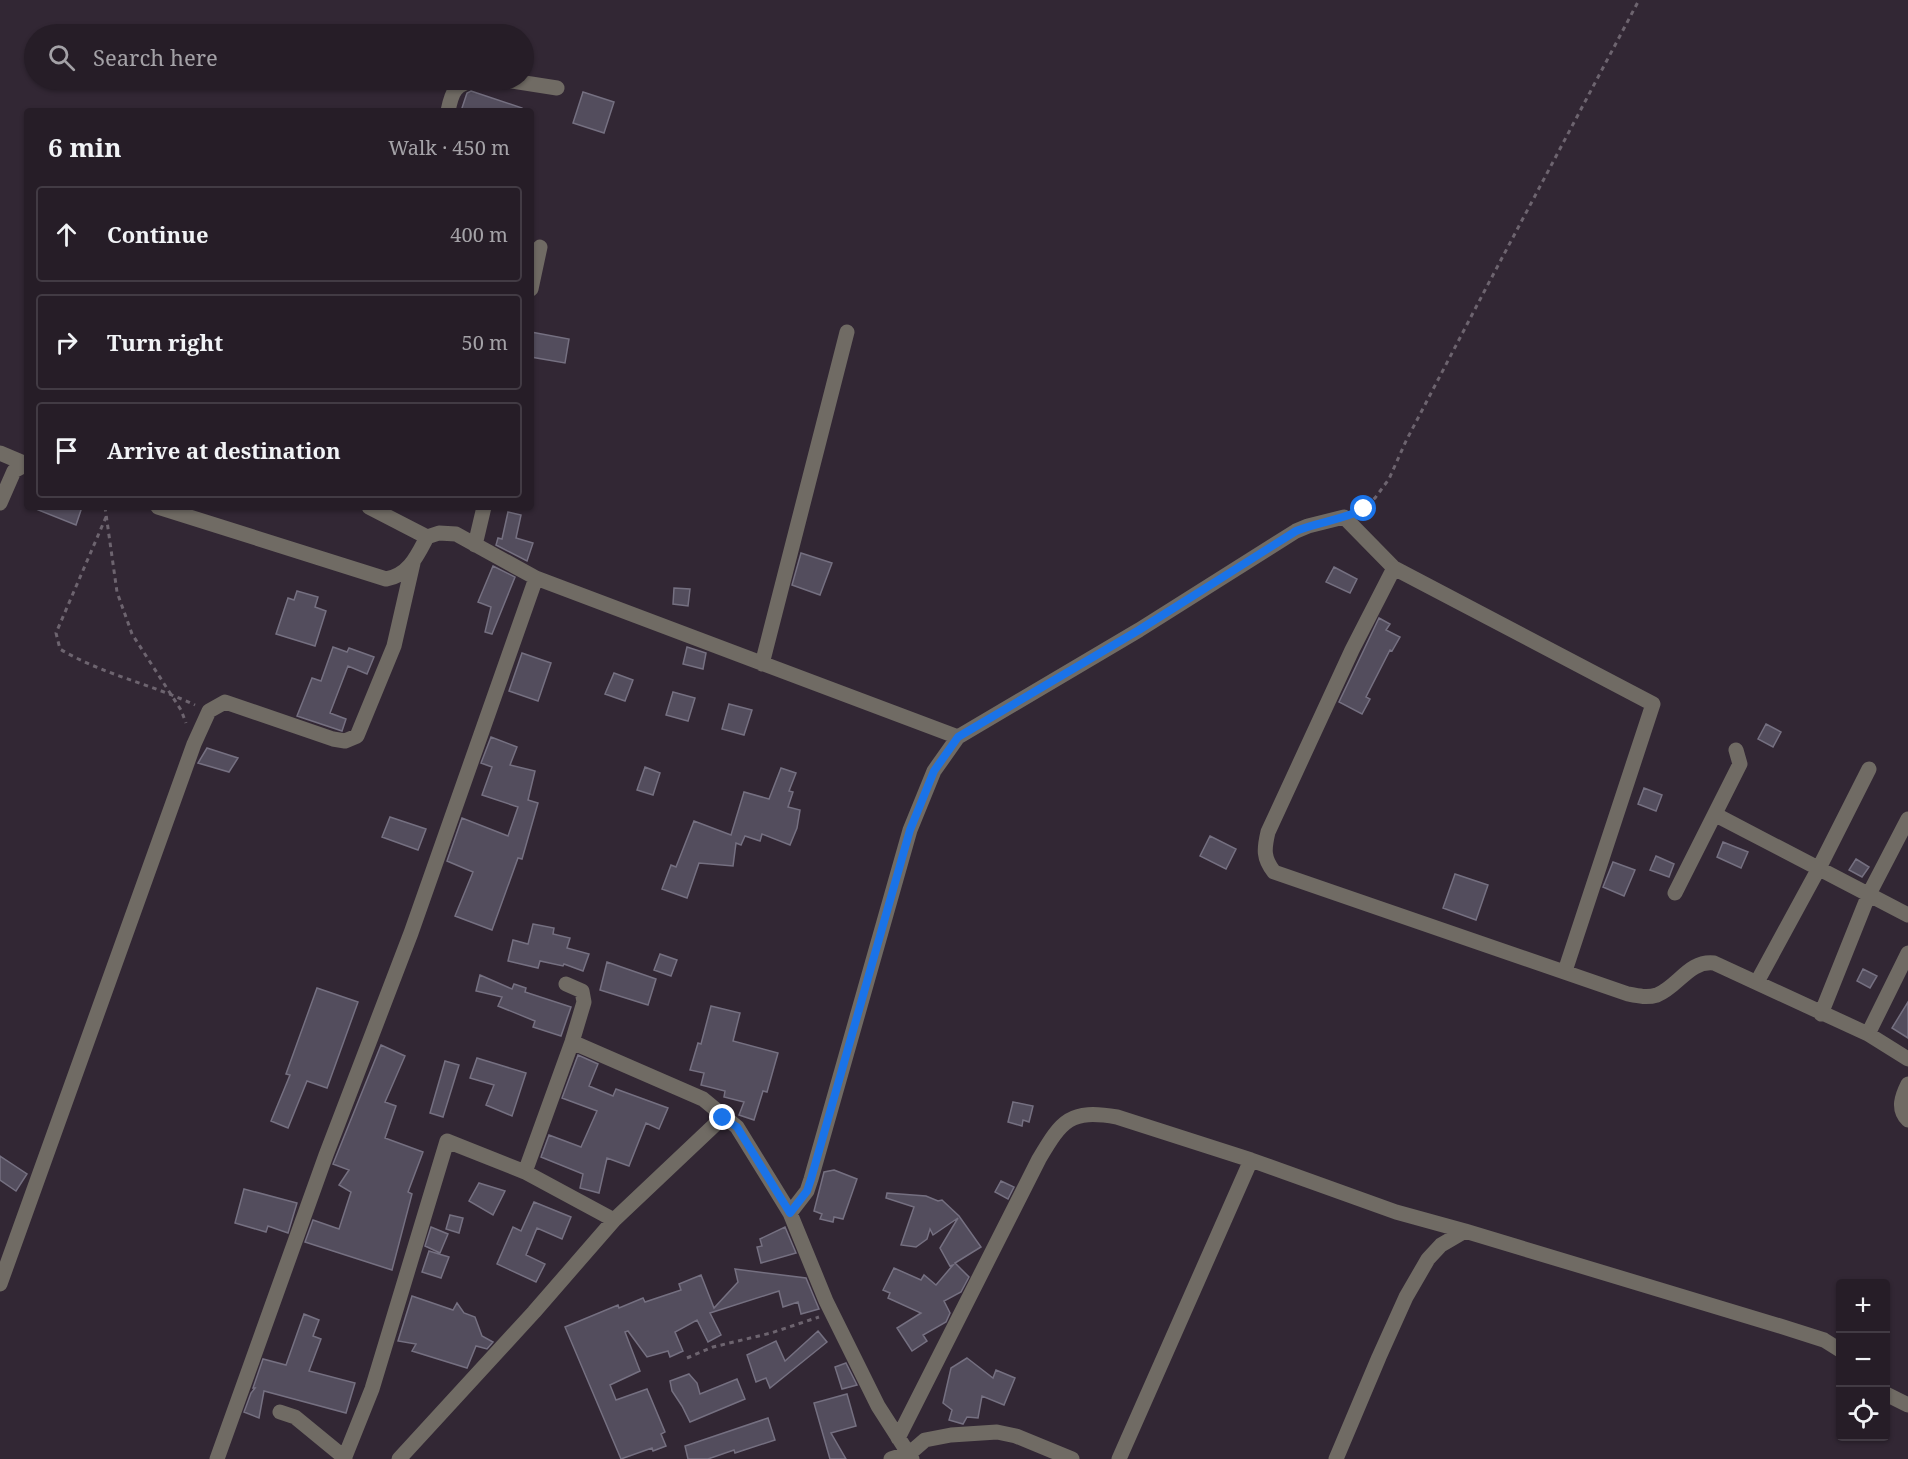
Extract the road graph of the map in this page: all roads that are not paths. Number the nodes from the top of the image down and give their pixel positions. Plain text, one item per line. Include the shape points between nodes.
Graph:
1 (534, 84) edge
2 (557, 88) dead end
3 (455, 90) edge
4 (449, 108) edge
5 (540, 247) dead end
6 (534, 275) edge
7 (847, 332) dead end
8 (0, 453) edge
9 (24, 463) edge
10 (24, 466) edge
11 (0, 503) edge
12 (168, 510) edge
13 (375, 510) edge
14 (483, 510) edge
15 (427, 537) junction
16 (476, 545) junction
17 (413, 563) junction
18 (1394, 568) junction
19 (536, 578) junction
20 (762, 664) junction
21 (958, 737) junction
22 (1736, 750) dead end
23 (1869, 769) dead end
24 (1716, 815) junction
25 (1908, 819) edge
26 (1819, 868) junction
27 (1675, 893) dead end
28 (1869, 894) junction
29 (1908, 915) edge
30 (1908, 952) edge
31 (1565, 971) junction
32 (1757, 982) junction
33 (566, 984) dead end
34 (1821, 1014) junction
35 (1868, 1034) junction
36 (572, 1042) junction
37 (1908, 1059) edge
38 (1908, 1084) edge
39 (723, 1118) junction
40 (1908, 1120) edge
41 (1251, 1160) junction
42 (525, 1172) junction
43 (790, 1213) junction
44 (614, 1220) junction
45 (1466, 1231) junction
46 (0, 1284) edge
47 (1836, 1348) edge
48 (1890, 1396) edge
49 (1908, 1405) edge
50 (280, 1412) dead end
51 (898, 1438) junction
52 (911, 1456) edge
53 (217, 1459) edge
54 (344, 1459) edge
55 (399, 1459) edge
56 (891, 1459) edge
57 (1072, 1459) edge
58 (1119, 1459) edge
59 (1336, 1459) edge

1 - 2 street
3 - 4 street
5 - 6 street
7 - 20 street
8 - 9 street
10 - 11 street via 14,471
12 - 17 street via 386,579 399,577
13 - 15 street
14 - 16 street
15 - 16 street via 456,534
15 - 17 street
16 - 19 street
17 - 46 street via 394,646 357,736 345,741 333,739 225,702 209,711
18 - 21 street via 1344,517 1308,526
18 - 31 street via 1653,704
18 - 31 street via 1268,832 1266,861 1274,872 1297,881
19 - 20 street
19 - 53 street via 411,933
20 - 21 street
21 - 43 street via 934,771 910,830 811,1179
22 - 24 street via 1740,764
23 - 26 street
24 - 26 street
24 - 27 street
25 - 28 street
26 - 28 street
26 - 32 street
28 - 29 street
28 - 34 street
30 - 35 street
31 - 32 street via 1644,997 1666,991 1705,962
32 - 34 street
33 - 36 street via 582,991 584,1002
34 - 35 street
35 - 37 street
36 - 39 street via 703,1099
36 - 42 street
38 - 40 street via 1901,1107
39 - 43 street via 737,1127
39 - 44 street
41 - 45 street via 1396,1212
41 - 51 street via 1117,1117 1080,1115 1068,1120 1056,1130 1039,1159
41 - 58 street
42 - 44 street
42 - 54 street via 447,1141 372,1389
43 - 51 street via 831,1311
44 - 55 street
45 - 47 street via 1780,1326
45 - 59 street via 1441,1245 1428,1259 1406,1297
48 - 49 street
50 - 54 street via 296,1417
51 - 52 street
52 - 56 street
52 - 57 street via 925,1440 998,1432

